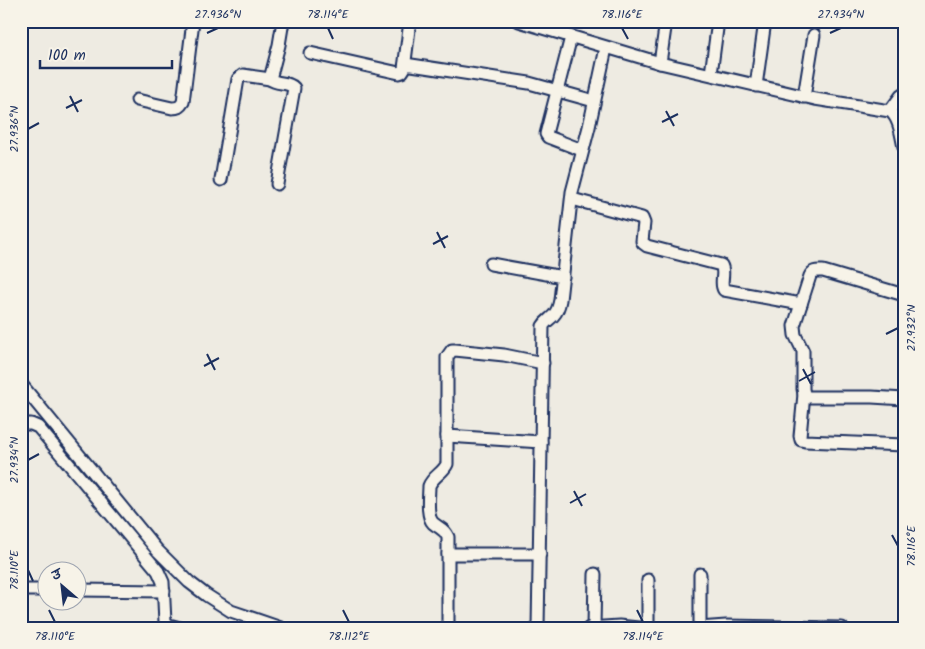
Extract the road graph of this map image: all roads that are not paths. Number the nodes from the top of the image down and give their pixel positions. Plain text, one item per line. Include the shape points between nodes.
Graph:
1 (194, 21) edge
2 (283, 21) edge
3 (410, 21) edge
4 (518, 21) edge
5 (666, 21) edge
6 (718, 21) edge
7 (764, 21) edge
8 (549, 26) edge
9 (814, 35) dead end
10 (571, 37) junction
11 (606, 48) junction
12 (310, 53) dead end
13 (660, 63) junction
14 (405, 64) junction
15 (711, 74) junction
16 (270, 79) junction
17 (756, 86) junction
18 (557, 91) junction
19 (904, 94) edge
20 (804, 97) junction
21 (137, 100) dead end
22 (594, 102) junction
23 (890, 111) junction
24 (904, 147) edge
25 (582, 150) junction
26 (221, 180) dead end
27 (277, 184) dead end
28 (572, 199) junction
29 (490, 264) dead end
30 (563, 277) junction
31 (904, 295) edge
32 (801, 304) junction
33 (543, 363) junction
34 (21, 384) edge
35 (804, 394) junction
36 (904, 399) edge
37 (21, 424) edge
38 (447, 436) junction
39 (542, 442) junction
40 (904, 445) edge
41 (448, 554) junction
42 (540, 554) junction
43 (595, 574) dead end
44 (700, 574) dead end
45 (648, 580) dead end
46 (21, 590) edge
47 (38, 590) edge
48 (88, 590) edge
49 (164, 591) junction
50 (594, 627) edge
51 (180, 628) edge
52 (281, 628) edge
53 (448, 628) edge
54 (538, 628) edge
55 (589, 628) edge
56 (638, 628) edge
57 (648, 628) edge
58 (699, 628) edge
59 (842, 628) edge

1 - 21 street via 180,107
2 - 16 street
3 - 14 street
4 - 8 street
5 - 13 street
6 - 15 street
7 - 17 street
8 - 10 street
9 - 20 street
10 - 11 street
10 - 18 street
11 - 13 street
11 - 22 street
12 - 14 street via 395,73 402,72
13 - 15 street
14 - 18 street via 529,83
15 - 17 street
16 - 26 street via 243,75 238,79
16 - 27 street via 294,88
17 - 20 street
18 - 22 street
18 - 25 street via 546,134
19 - 23 street
20 - 23 street
22 - 25 street
23 - 24 street via 898,121
25 - 28 street
28 - 30 street
28 - 32 street via 642,218 643,243 720,265 724,290
29 - 30 street
30 - 33 street via 558,310 544,326
31 - 32 street via 816,270 810,276
32 - 35 street via 794,330 803,351
33 - 38 street via 498,354 452,350 447,357
33 - 39 street
34 - 52 street via 157,550 189,582 231,611
35 - 36 street via 807,397
35 - 40 street via 801,440
37 - 49 street via 38,427 158,571
38 - 39 street
38 - 41 street via 447,464 430,482 429,512 432,522 448,537
39 - 42 street
41 - 42 street
41 - 53 street
42 - 54 street
43 - 50 street
44 - 58 street
45 - 57 street
46 - 47 street
48 - 49 street
49 - 51 street via 165,622
50 - 55 street
50 - 56 street
58 - 59 street

